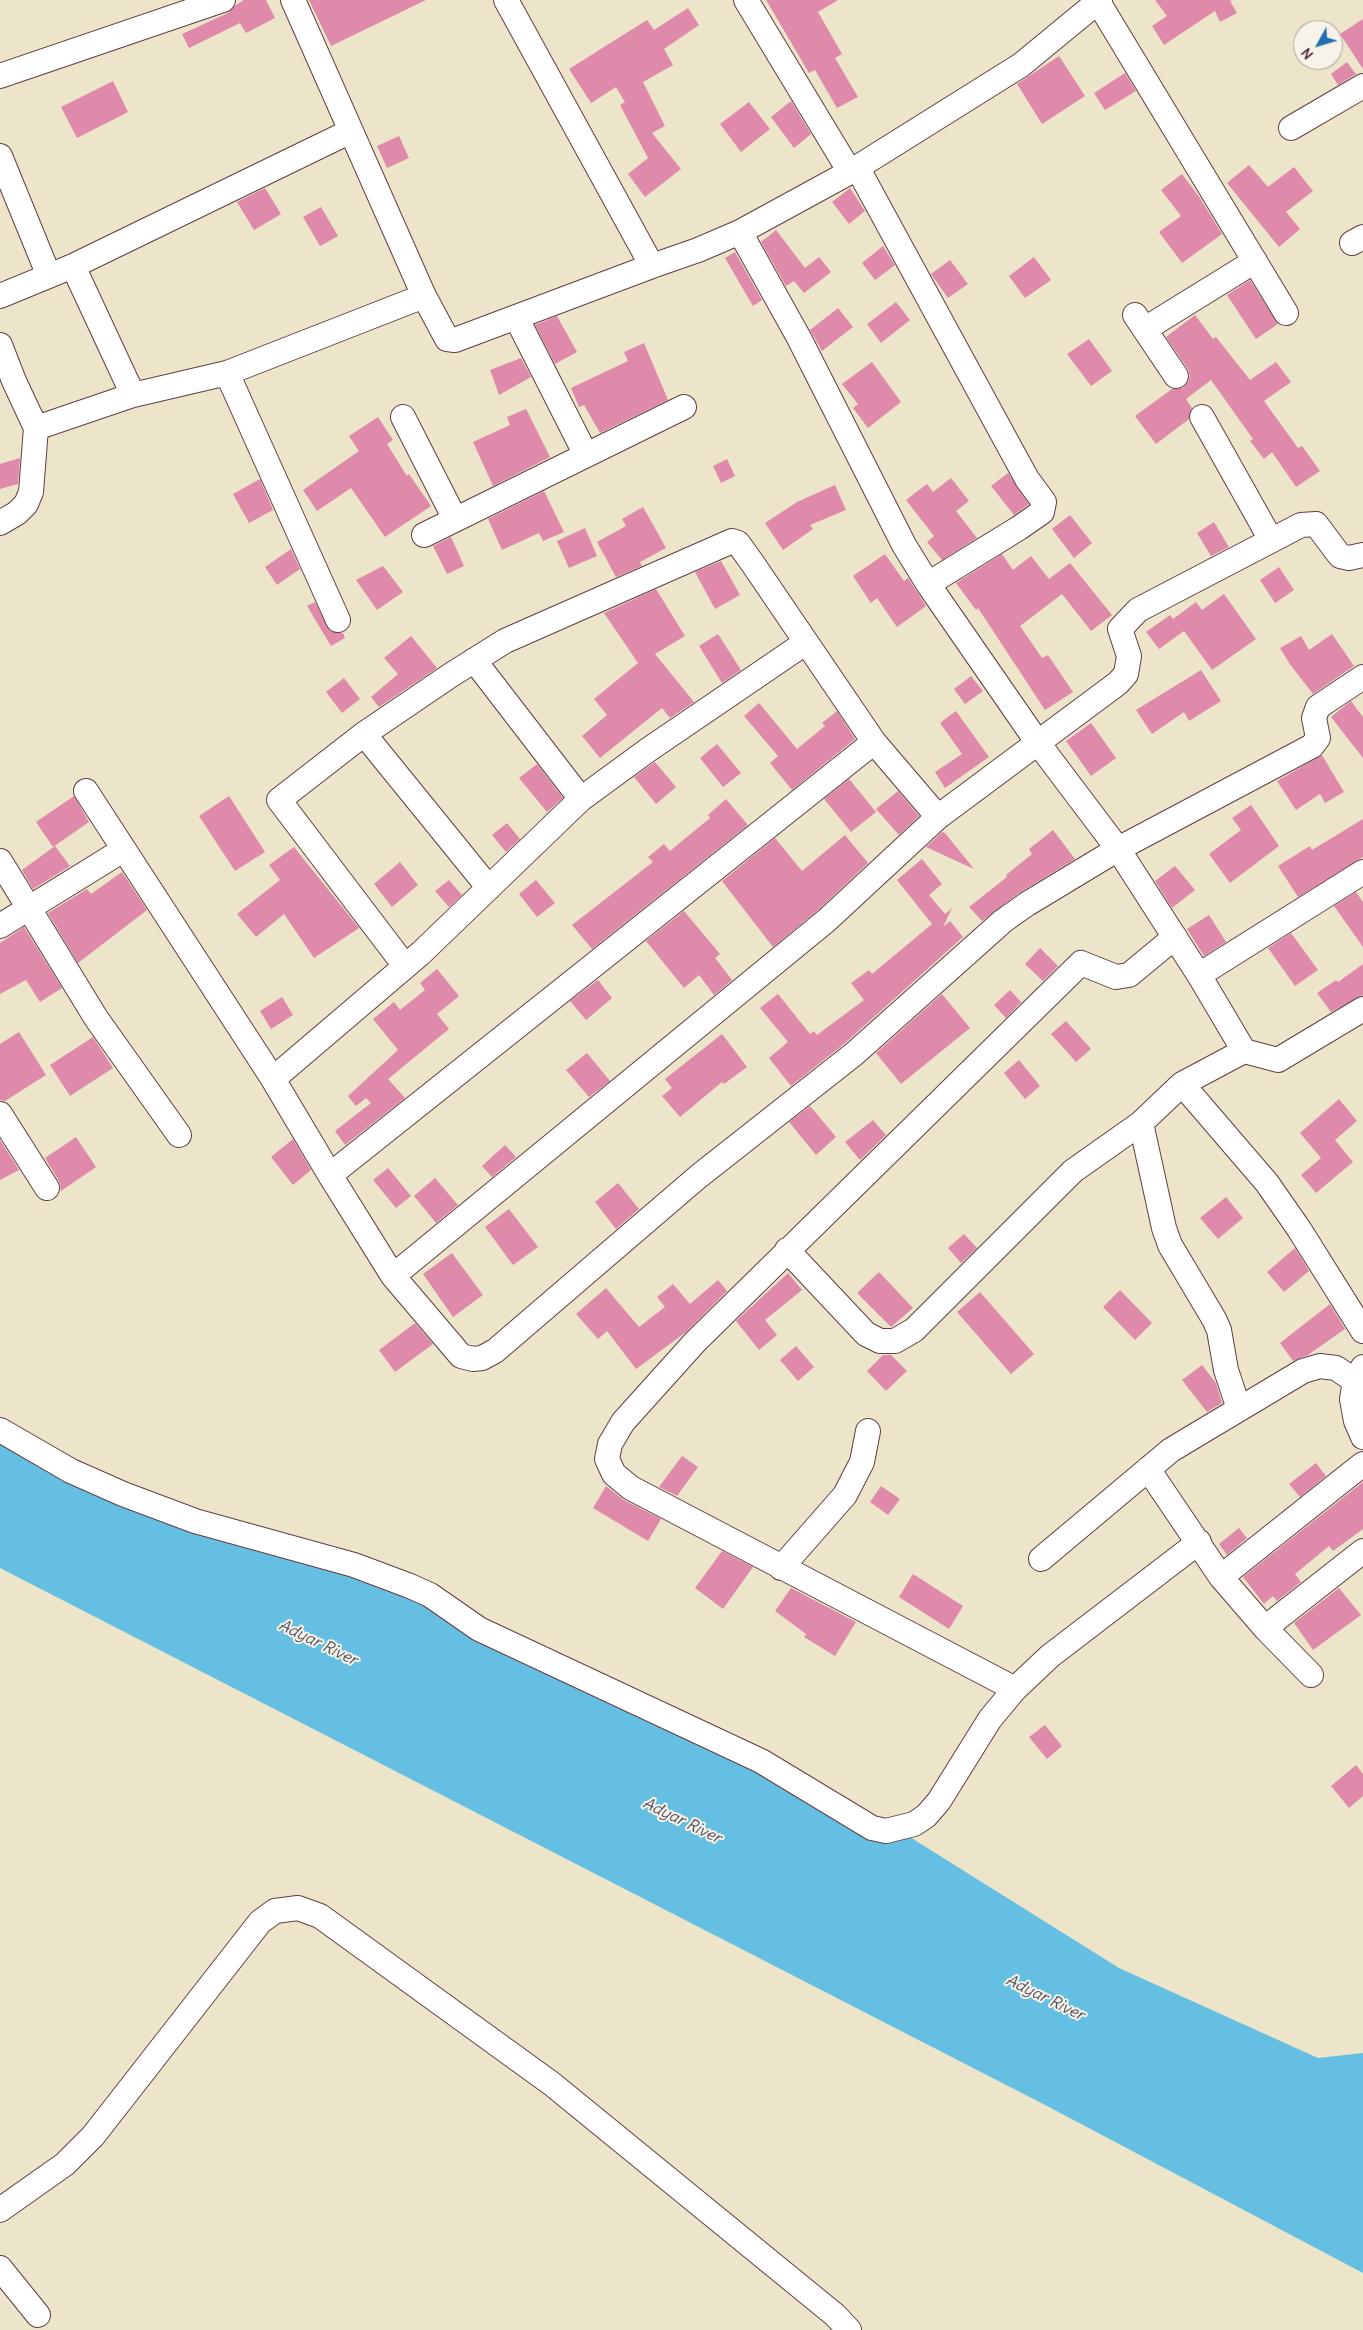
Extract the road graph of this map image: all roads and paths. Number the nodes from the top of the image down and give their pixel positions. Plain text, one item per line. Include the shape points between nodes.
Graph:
1 (223, 0) edge
2 (293, 0) edge
3 (506, 0) edge
4 (746, 0) edge
5 (1098, 1) edge
6 (0, 76) edge
7 (1363, 86) edge
8 (1291, 128) dead end
9 (351, 131) junction
10 (0, 156) edge
11 (853, 169) junction
12 (740, 232) junction
13 (1255, 261) junction
14 (73, 266) junction
15 (652, 266) junction
16 (49, 276) junction
17 (0, 296) edge
18 (424, 296) junction
19 (1286, 313) dead end
20 (516, 317) junction
21 (0, 345) edge
22 (227, 373) junction
23 (1176, 376) dead end
24 (7, 384) edge
25 (133, 395) junction
26 (684, 407) dead end
27 (403, 417) dead end
28 (1202, 417) dead end
29 (36, 428) junction
30 (586, 455) junction
31 (455, 519) junction
32 (0, 523) edge
33 (424, 534) dead end
34 (1271, 540) junction
35 (1363, 554) edge
36 (928, 584) junction
37 (338, 620) dead end
38 (805, 643) junction
39 (474, 660) junction
40 (1363, 677) edge
41 (364, 734) junction
42 (874, 742) junction
43 (1038, 743) junction
44 (86, 791) dead end
45 (581, 799) junction
46 (938, 817) junction
47 (1118, 849) junction
48 (123, 850) junction
49 (0, 861) edge
50 (1363, 872) edge
51 (489, 888) junction
52 (28, 908) junction
53 (0, 926) edge
54 (1175, 937) junction
55 (405, 966) junction
56 (1198, 974) junction
57 (1363, 1009) edge
58 (1244, 1051) junction
59 (272, 1079) junction
60 (1182, 1084) junction
61 (1141, 1123) junction
62 (3, 1126) edge
63 (179, 1135) dead end
64 (330, 1176) junction
65 (47, 1188) dead end
66 (787, 1250) junction
67 (394, 1276) junction
68 (1363, 1331) edge
69 (1359, 1374) edge
70 (1238, 1409) junction
71 (0, 1430) edge
72 (868, 1431) dead end
73 (1363, 1437) edge
74 (1363, 1464) edge
75 (1148, 1469) junction
76 (1199, 1542) junction
77 (1363, 1551) edge
78 (1041, 1559) dead end
79 (780, 1568) junction
80 (1221, 1577) junction
81 (1265, 1628) junction
82 (1311, 1675) dead end
83 (1015, 1689) junction
84 (0, 2210) edge
85 (0, 2268) edge
86 (38, 2315) dead end
87 (849, 2330) edge

1 - 6 street
2 - 9 street
3 - 15 street
4 - 11 street
5 - 11 street via 1022,65
5 - 13 street
7 - 8 street
9 - 14 street
9 - 18 street
10 - 16 street
11 - 12 street
11 - 36 street via 1027,479 1044,502 1042,512
12 - 15 street
12 - 36 street via 799,338 904,545
13 - 19 street
13 - 23 street via 1140,322
14 - 16 street
14 - 25 street
15 - 20 street
16 - 17 street
18 - 20 street via 450,340
18 - 22 street
20 - 30 street
21 - 24 street
22 - 25 street
22 - 37 street
24 - 29 street
25 - 29 street
26 - 30 street
27 - 31 street
28 - 34 street
29 - 32 street via 31,492 26,504
30 - 31 street
31 - 33 street
34 - 35 street via 1301,525 1316,524 1340,556 1350,558
34 - 43 street via 1138,610 1120,630 1129,656 1126,674 1118,684
36 - 43 street
38 - 39 street via 753,564 732,541 505,641
38 - 42 street
38 - 45 street
39 - 41 street
39 - 45 street
40 - 47 street via 1318,707 1314,718 1318,738 1312,746
41 - 51 street
41 - 55 street via 279,800
42 - 46 street
42 - 64 street
43 - 46 street
43 - 47 street
44 - 48 street
45 - 51 street
46 - 67 street via 827,920
47 - 54 street
47 - 67 street via 1002,921 854,1054 699,1176 495,1351 482,1358 462,1356
48 - 52 street
48 - 59 street
49 - 52 street
50 - 56 street
51 - 55 street
52 - 53 street
52 - 63 street via 96,1018
54 - 56 street
54 - 66 street via 1129,975 1116,977 1081,963
55 - 59 street
56 - 58 street
57 - 58 street via 1278,1060
58 - 60 street
59 - 64 street
60 - 61 street
60 - 68 street via 1267,1183
61 - 66 street via 1073,1170 914,1330 895,1341 880,1342 866,1334
61 - 70 street via 1167,1237 1219,1330 1226,1370
62 - 65 street
64 - 67 street
66 - 79 street via 695,1342 623,1422 610,1444 607,1458 614,1474 631,1488
69 - 70 street via 1320,1366 1303,1371
69 - 73 street via 1352,1399
70 - 75 street via 1171,1450
71 - 83 street via 71,1471 123,1494 195,1521 354,1565 430,1595 479,1629 761,1761 872,1828 886,1831 901,1828 926,1816 990,1720
72 - 79 street via 862,1462 845,1495
74 - 80 street
75 - 76 street
75 - 78 street
76 - 80 street
76 - 83 street via 1077,1633
77 - 81 street
79 - 83 street
80 - 81 street
81 - 82 street
84 - 87 street via 64,2164 92,2136 260,1922 275,1911 298,1908 320,1916 552,2084 835,2314
85 - 86 street

